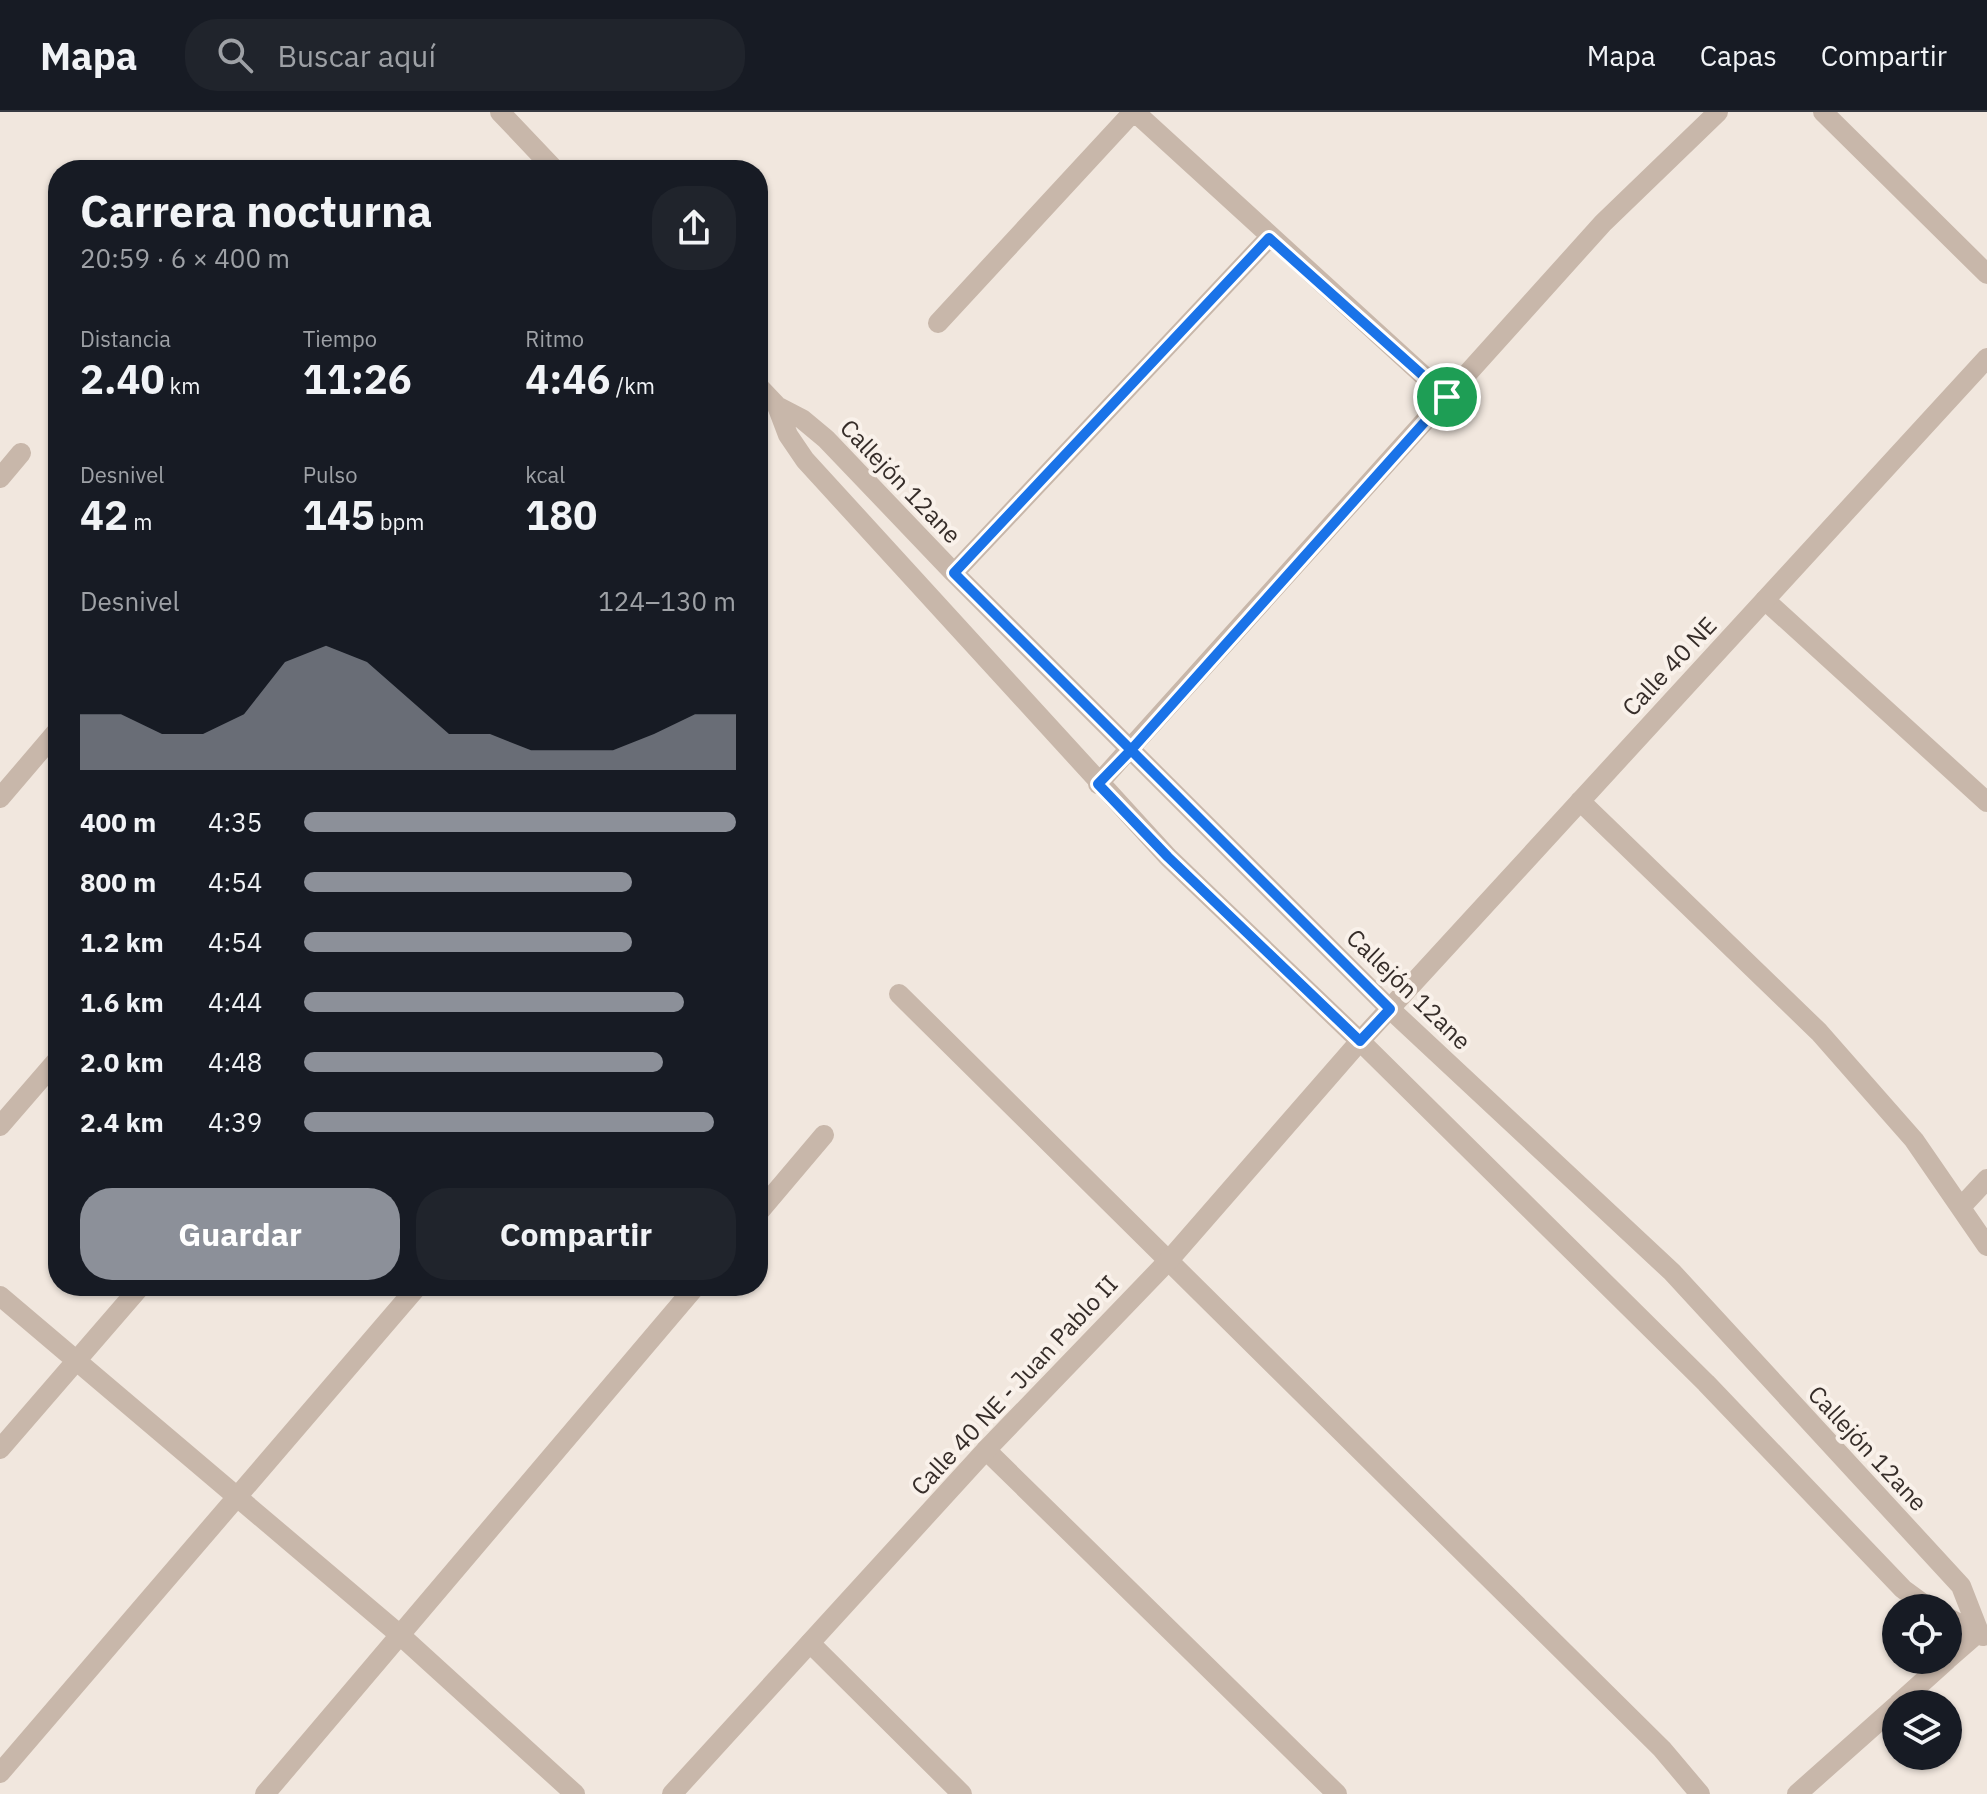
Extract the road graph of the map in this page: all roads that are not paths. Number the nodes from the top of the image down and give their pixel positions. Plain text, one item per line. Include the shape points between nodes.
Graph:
1 (500, 112) edge
2 (1134, 112) edge
3 (1718, 112) edge
4 (1823, 112) edge
5 (546, 160) edge
6 (1269, 238) junction
7 (1987, 274) edge
8 (938, 323) dead end
9 (1987, 358) edge
10 (768, 397) edge
11 (1447, 397) junction
12 (777, 406) junction
13 (21, 453) dead end
14 (0, 478) edge
15 (954, 573) junction
16 (1765, 600) junction
17 (48, 742) edge
18 (1131, 750) junction
19 (1098, 784) junction
20 (0, 798) edge
21 (1580, 801) junction
22 (1987, 802) edge
23 (899, 994) dead end
24 (1390, 1009) junction
25 (1360, 1041) junction
26 (48, 1071) edge
27 (0, 1126) edge
28 (824, 1135) dead end
29 (1987, 1179) edge
30 (768, 1201) edge
31 (1961, 1207) junction
32 (1987, 1246) edge
33 (1170, 1259) junction
34 (0, 1296) edge
35 (132, 1296) edge
36 (409, 1296) edge
37 (688, 1296) edge
38 (78, 1359) junction
39 (0, 1449) edge
40 (986, 1450) junction
41 (238, 1496) junction
42 (1910, 1594) edge
43 (1962, 1625) edge
44 (400, 1635) junction
45 (1983, 1635) edge
46 (810, 1643) junction
47 (1962, 1650) edge
48 (1932, 1674) edge
49 (1914, 1690) edge
50 (1882, 1718) edge
51 (0, 1773) edge
52 (265, 1794) edge
53 (575, 1794) edge
54 (672, 1794) edge
55 (962, 1794) edge
56 (1337, 1794) edge
57 (1700, 1794) edge
58 (1797, 1794) edge

1 - 5 street
2 - 6 street
2 - 8 street
3 - 11 street via 1603,223
4 - 7 street
6 - 11 street
6 - 15 street
9 - 16 street, Calle 40 NE
10 - 12 street, Callejón 12ane
11 - 18 street
12 - 15 street, Callejón 12ane via 826,439
12 - 19 street, Callejón 12ane via 805,460
13 - 14 street
15 - 18 street, Callejón 12ane
16 - 21 street, Calle 40 NE
16 - 22 street
17 - 20 street
18 - 19 street
18 - 24 street, Callejón 12ane
19 - 25 street, Callejón 12ane
21 - 24 street, Calle 40 NE
21 - 31 street via 1819,1032 1914,1140
23 - 33 street
24 - 25 street, Calle 40 NE - Juan Pablo II
24 - 45 street, Callejón 12ane via 1672,1272 1961,1586
25 - 33 street, Calle 40 NE - Juan Pablo II
25 - 42 street, Callejón 12ane via 1706,1383
26 - 27 street
28 - 30 street
29 - 31 street
31 - 32 street
33 - 40 street, Calle 40 NE - Juan Pablo II
33 - 57 street via 1651,1738
34 - 38 street
35 - 38 street
36 - 41 street
37 - 44 street
38 - 39 street
38 - 41 street
40 - 46 street, Calle 40 NE - Juan Pablo II
40 - 56 street
41 - 44 street
41 - 51 street
43 - 45 street
44 - 52 street
44 - 53 street
45 - 47 street
46 - 54 street, Calle 40 NE - Juan Pablo II
46 - 55 street
48 - 49 street
50 - 58 street

